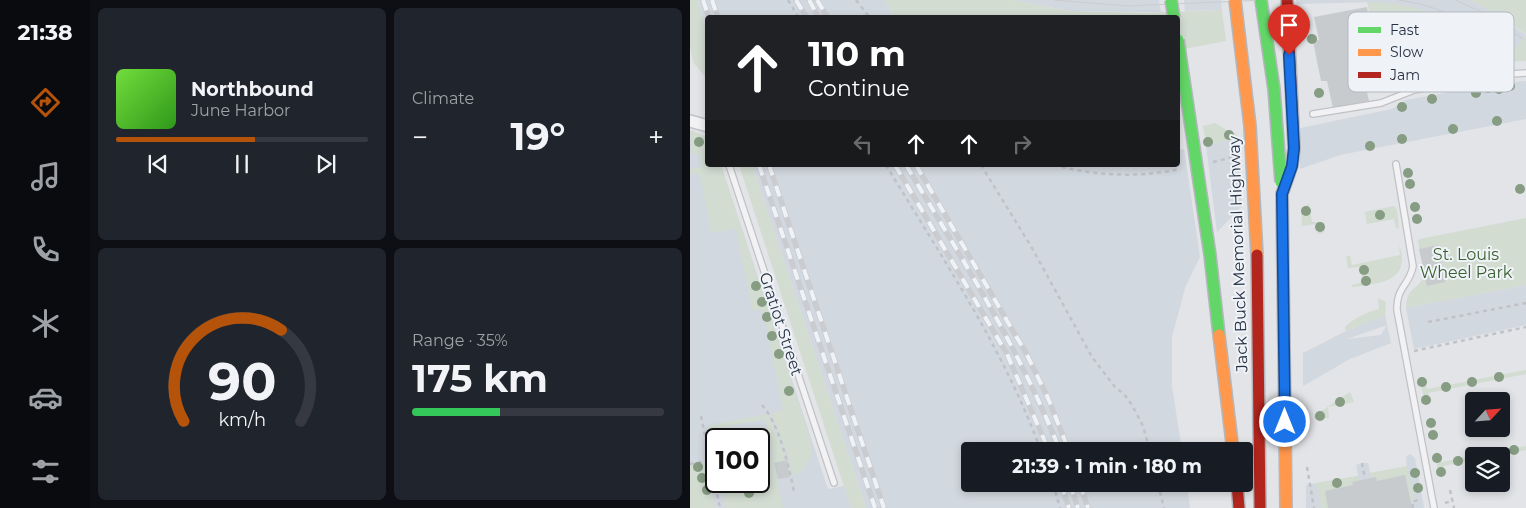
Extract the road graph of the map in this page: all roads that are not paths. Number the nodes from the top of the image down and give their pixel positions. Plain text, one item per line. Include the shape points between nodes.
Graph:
1 (1171, 0) edge
2 (1235, 0) edge
3 (1261, 0) edge
4 (1287, 0) edge
5 (1174, 15) edge
6 (1180, 53) edge
7 (1409, 92) edge
8 (1313, 114) dead end
9 (690, 121) edge
10 (705, 125) edge
11 (1396, 164) dead end
12 (730, 167) edge
13 (1282, 194) junction
14 (1232, 442) edge
15 (834, 484) dead end
16 (1238, 492) edge
17 (1239, 508) edge
18 (1260, 508) edge
19 (1286, 508) edge
20 (1434, 508) edge

1 - 5 highway, bridge
2 - 18 highway, Jack Buck Memorial Highway, bridge via 1255,186
3 - 13 highway, bridge via 1274,89
4 - 13 highway, bridge via 1294,148 1292,166
6 - 14 highway, bridge via 1210,255
7 - 8 lane via 1381,103
9 - 10 street
11 - 20 lane via 1413,266 1398,292 1397,316
12 - 15 lane, Gratiot Street
13 - 19 highway
16 - 17 highway

